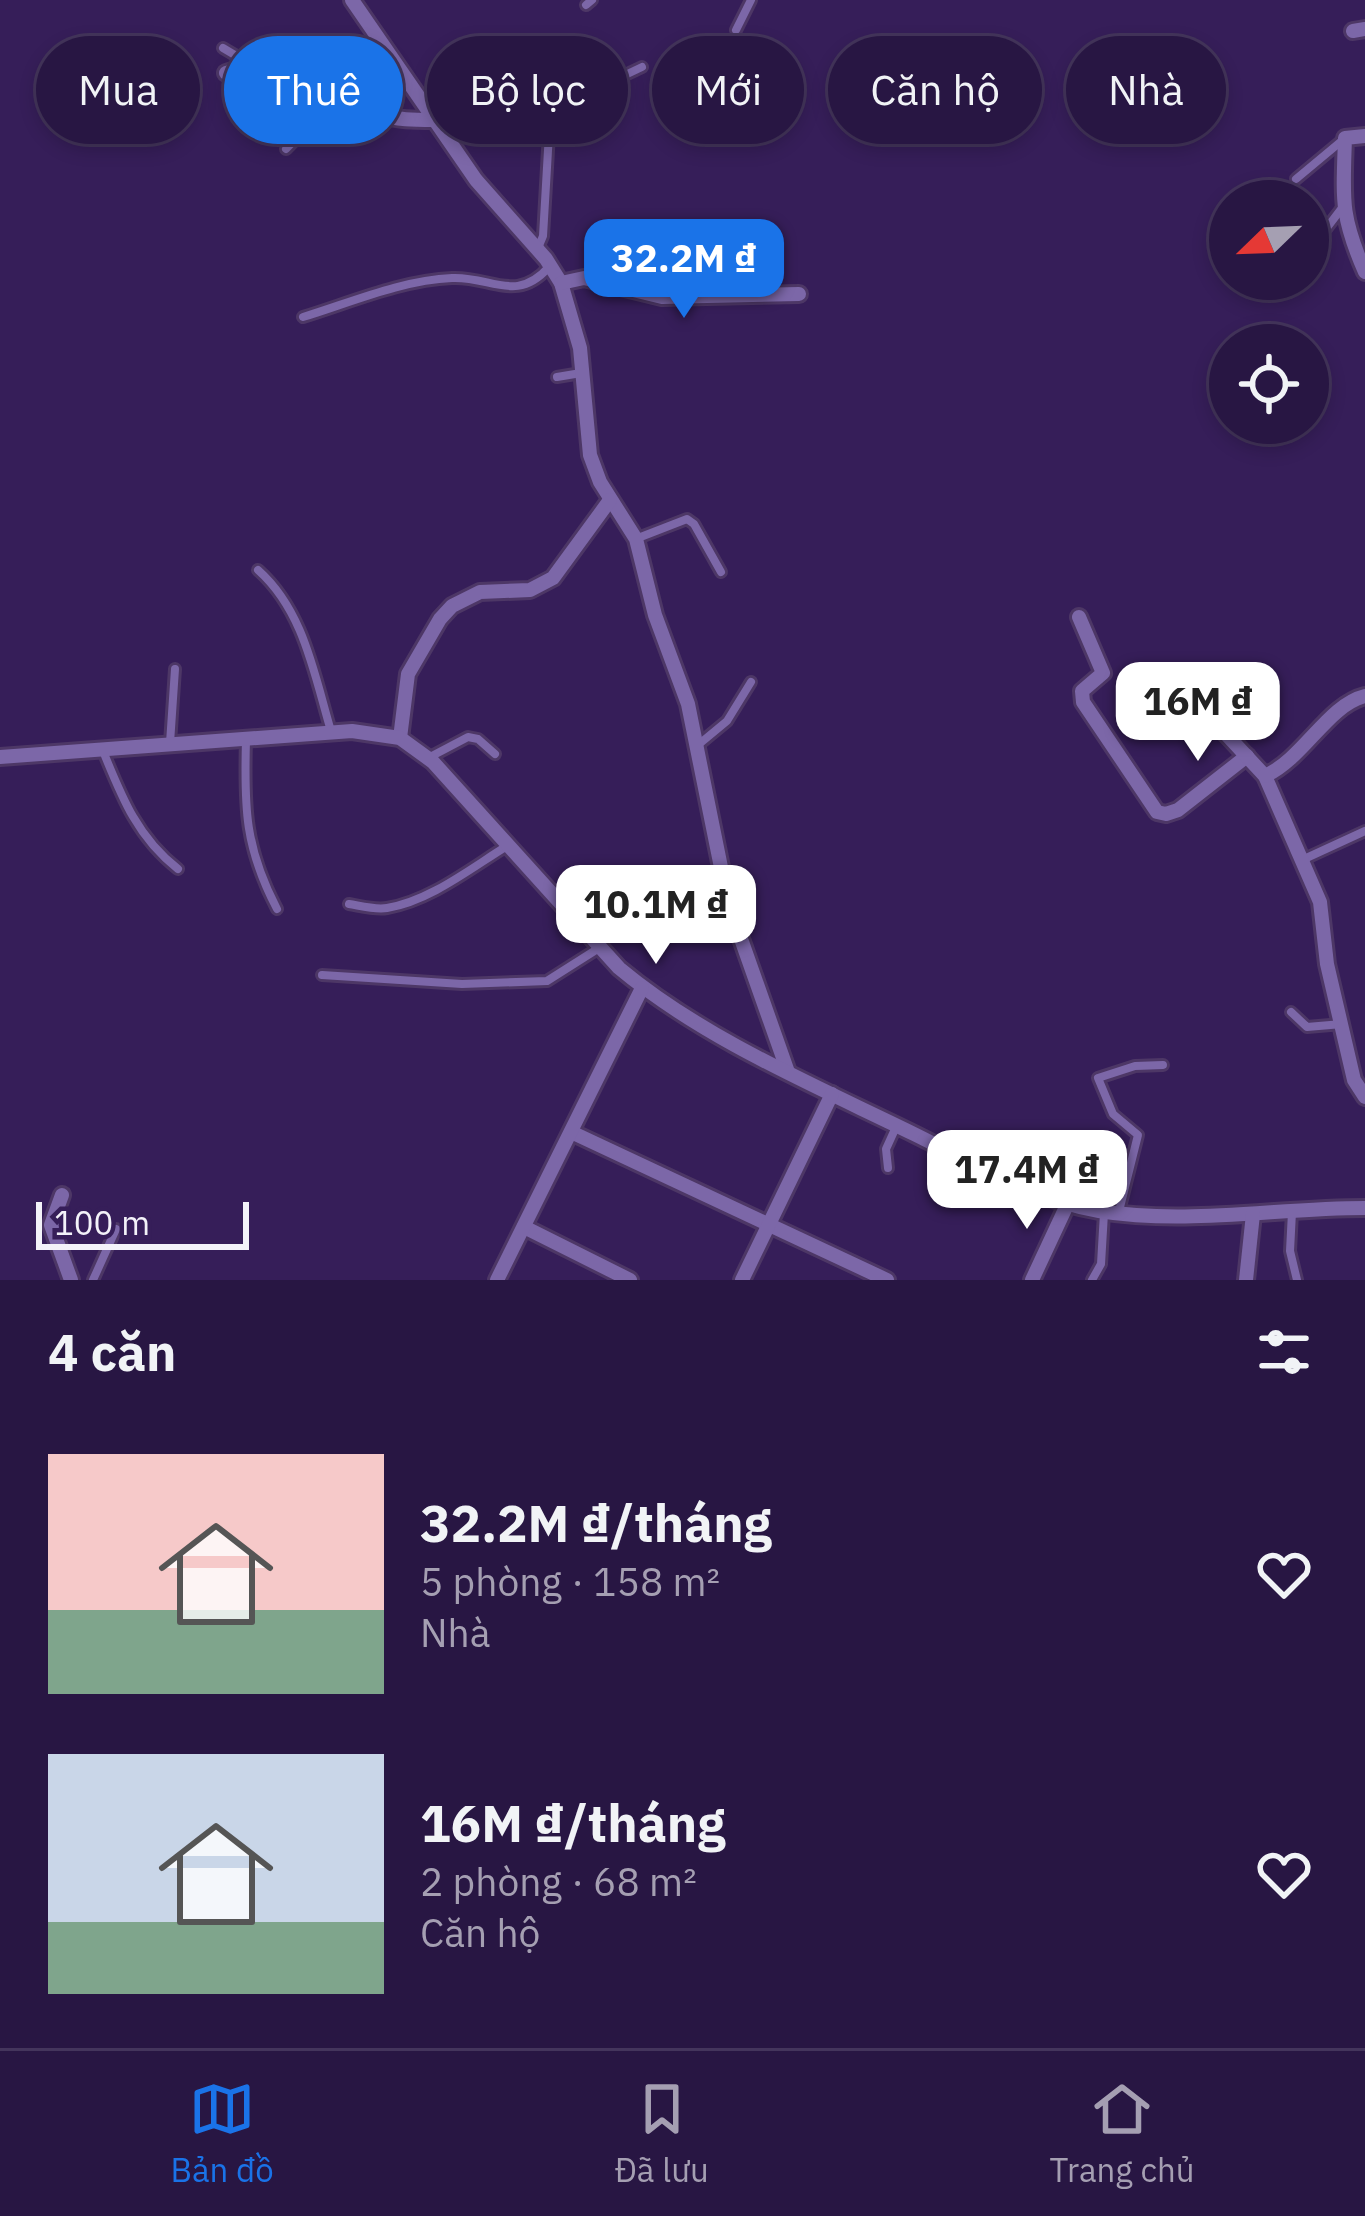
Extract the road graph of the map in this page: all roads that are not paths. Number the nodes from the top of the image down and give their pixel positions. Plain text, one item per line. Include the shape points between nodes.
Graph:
1 (751, 0) edge
2 (357, 3) edge
3 (736, 30) dead end
4 (642, 67) dead end
5 (427, 109) edge
6 (1365, 136) edge
7 (1345, 138) junction
8 (290, 144) edge
9 (451, 144) edge
10 (286, 148) dead end
11 (1296, 178) dead end
12 (1343, 207) junction
13 (1329, 225) edge
14 (537, 249) junction
15 (550, 266) junction
16 (1365, 272) edge
17 (561, 284) junction
18 (799, 294) dead end
19 (302, 317) dead end
20 (581, 373) junction
21 (557, 377) dead end
22 (610, 500) junction
23 (636, 539) junction
24 (258, 570) dead end
25 (721, 572) dead end
26 (1079, 617) dead end
27 (176, 669) dead end
28 (751, 682) dead end
29 (1365, 696) edge
30 (1154, 725) dead end
31 (331, 732) junction
32 (400, 738) junction
33 (246, 739) junction
34 (170, 745) junction
35 (697, 746) junction
36 (102, 750) junction
37 (495, 754) dead end
38 (1247, 756) junction
39 (0, 757) edge
40 (428, 758) junction
41 (1265, 776) junction
42 (1365, 831) edge
43 (508, 845) junction
44 (1302, 860) junction
45 (178, 869) dead end
46 (349, 904) dead end
47 (277, 909) dead end
48 (600, 947) junction
49 (322, 975) dead end
50 (642, 988) junction
51 (1291, 1012) dead end
52 (1343, 1024) junction
53 (1163, 1065) dead end
54 (788, 1072) junction
55 (832, 1094) junction
56 (1365, 1097) edge
57 (897, 1125) junction
58 (571, 1132) junction
59 (887, 1168) dead end
60 (62, 1195) dead end
61 (1066, 1204) junction
62 (1365, 1208) edge
63 (1292, 1210) junction
64 (1112, 1212) junction
65 (1252, 1214) junction
66 (770, 1223) junction
67 (524, 1227) junction
68 (116, 1228) dead end
69 (71, 1280) edge
70 (93, 1280) edge
71 (497, 1280) edge
72 (630, 1280) edge
73 (742, 1280) edge
74 (887, 1280) edge
75 (1032, 1280) edge
76 (1093, 1280) edge
77 (1246, 1280) edge
78 (1298, 1280) edge

1 - 3 lane
2 - 5 street
4 - 14 lane via 621,77 596,72 587,94 550,116
6 - 7 street
7 - 11 lane
7 - 12 street
8 - 10 lane
9 - 14 street
12 - 13 lane
12 - 16 street
14 - 15 street
15 - 17 street
15 - 19 lane via 535,283 454,278
17 - 18 street via 584,278 662,297
17 - 20 street
20 - 21 lane
20 - 22 street via 586,439
22 - 23 street
22 - 32 street via 542,586 479,592 452,606 408,674
23 - 25 lane via 687,519
23 - 35 street
24 - 31 lane via 300,627
26 - 38 street via 1103,673 1082,692 1083,702 1157,812 1178,811
27 - 34 lane
28 - 35 lane via 727,721
29 - 41 street
30 - 38 street via 1199,705
31 - 32 street
31 - 33 street
32 - 40 street
33 - 34 street
33 - 47 lane via 248,840
34 - 36 street
35 - 54 street via 730,908
36 - 39 street
36 - 45 lane via 143,836
37 - 40 lane via 469,736
38 - 41 street
40 - 43 street
41 - 44 street
42 - 44 lane
43 - 46 lane via 397,905
43 - 48 street
44 - 52 street via 1323,912
48 - 49 lane via 547,981
48 - 50 street
50 - 54 street
50 - 58 street
51 - 52 lane via 1307,1027
52 - 56 street
53 - 64 lane via 1098,1078 1113,1114 1138,1135
54 - 55 street
55 - 57 street
55 - 66 street
57 - 59 lane
57 - 61 street
58 - 66 street
58 - 67 street
60 - 69 street via 51,1225
61 - 64 street
61 - 75 street
62 - 63 street
63 - 65 street
63 - 78 lane
64 - 65 street
64 - 76 lane
65 - 77 street
66 - 73 street
66 - 74 street
67 - 71 street
67 - 72 street
68 - 70 lane

